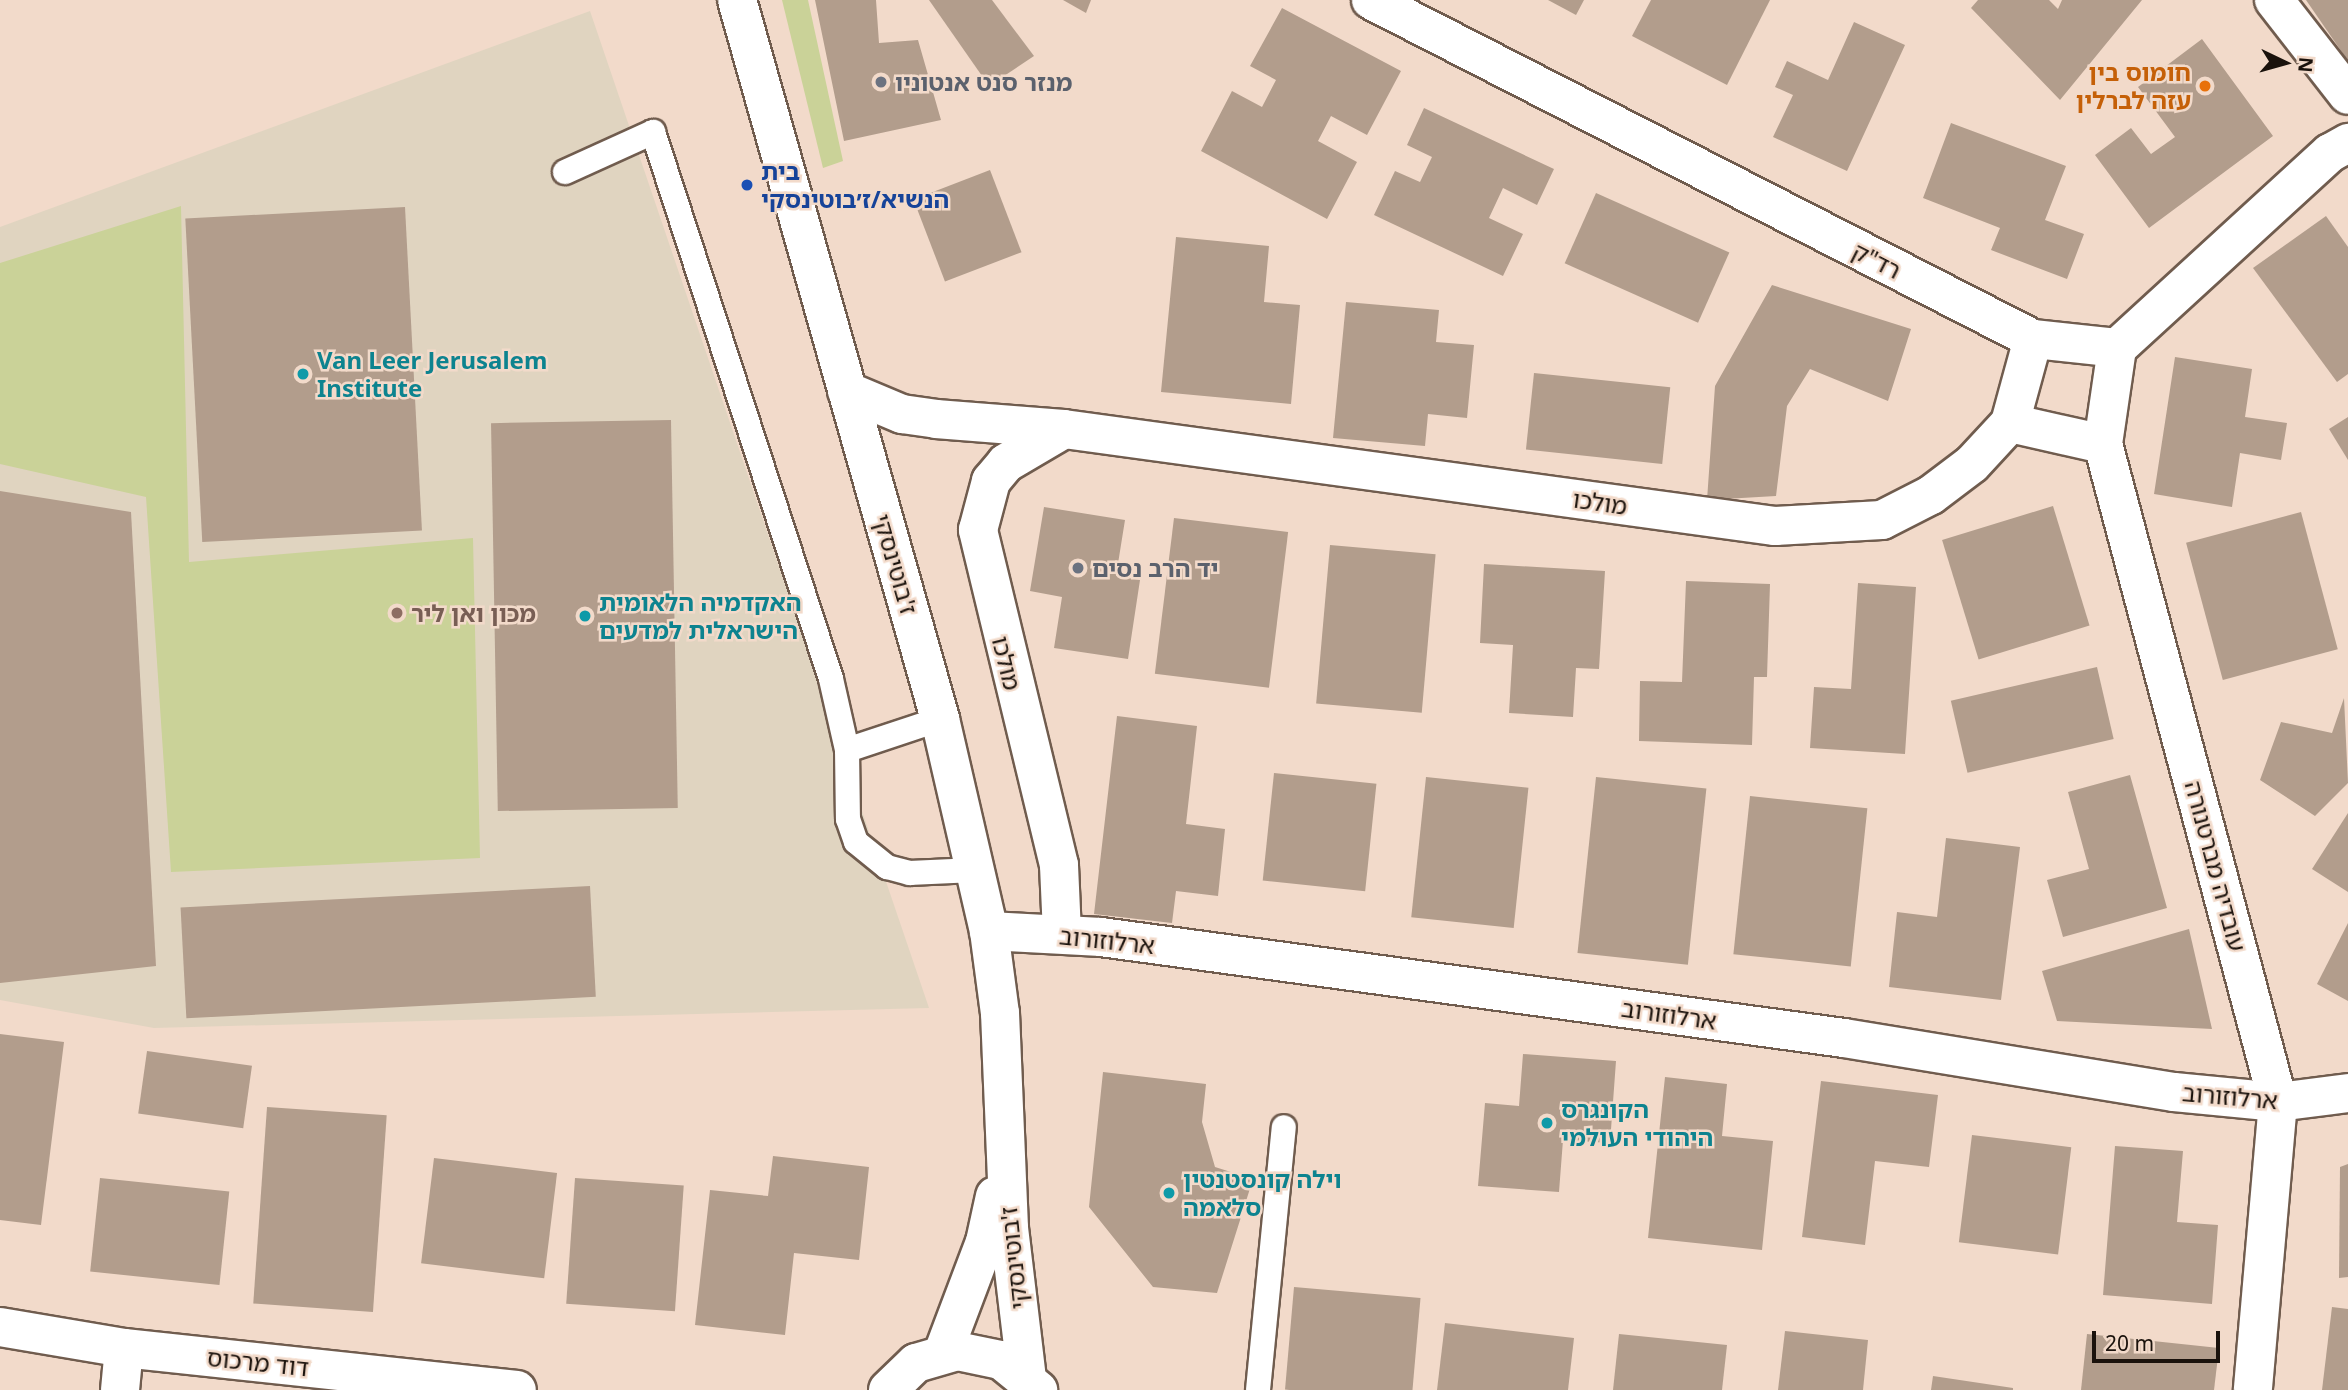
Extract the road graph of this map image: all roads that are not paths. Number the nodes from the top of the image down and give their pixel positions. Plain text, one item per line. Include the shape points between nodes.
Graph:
1 (737, 0) edge
2 (1371, 0) edge
3 (2274, 0) edge
4 (2348, 95) edge
5 (2348, 144) edge
6 (565, 172) dead end
7 (2033, 339) junction
8 (2117, 348) junction
9 (846, 391) junction
10 (2010, 423) junction
11 (1063, 429) junction
12 (2103, 444) junction
13 (940, 719) junction
14 (847, 750) junction
15 (974, 870) junction
16 (989, 931) junction
17 (1062, 934) junction
18 (2348, 1093) edge
19 (2278, 1102) junction
20 (1284, 1127) dead end
21 (1004, 1138) junction
22 (0, 1327) edge
23 (124, 1348) junction
24 (943, 1353) junction
25 (1033, 1384) edge
26 (883, 1387) edge
27 (120, 1390) edge
28 (517, 1390) edge
29 (1258, 1390) edge
30 (2253, 1390) edge

1 - 9 street, ז'בוטינסקי
2 - 7 street, רד"ק
3 - 4 street
5 - 8 street via 2330,153
6 - 14 lane via 653,132 831,679
7 - 8 street, רד"ק
7 - 10 street
8 - 12 street, עובדיה מברטנורה
9 - 11 street, מולכו via 902,414
9 - 13 street, ז'בוטינסקי
10 - 11 street, מולכו via 1972,464 1931,495 1882,520 1834,527 1775,526
10 - 12 street
11 - 17 street, מולכו via 1006,463 991,481 978,530 1059,865
12 - 19 street, עובדיה מברטנורה
13 - 14 lane
13 - 15 street, ז'בוטינסקי
14 - 15 lane via 848,819 856,842 870,855 909,873
15 - 16 street, ז'בוטינסקי
16 - 17 street, ארלוזורוב
16 - 21 street, ז'בוטינסקי via 1000,1013
17 - 19 street, ארלוזורוב via 1816,1034 2174,1092
18 - 19 street, ארלוזורוב
19 - 30 street, עובדיה מברטנורה
20 - 29 lane
21 - 24 street, ז'בוטינסקי via 985,1242
21 - 25 street, ז'בוטינסקי
22 - 23 street, דוד מרכוס
23 - 27 street
23 - 28 street, דוד מרכוס
24 - 25 street via 987,1354
24 - 26 street via 916,1363

